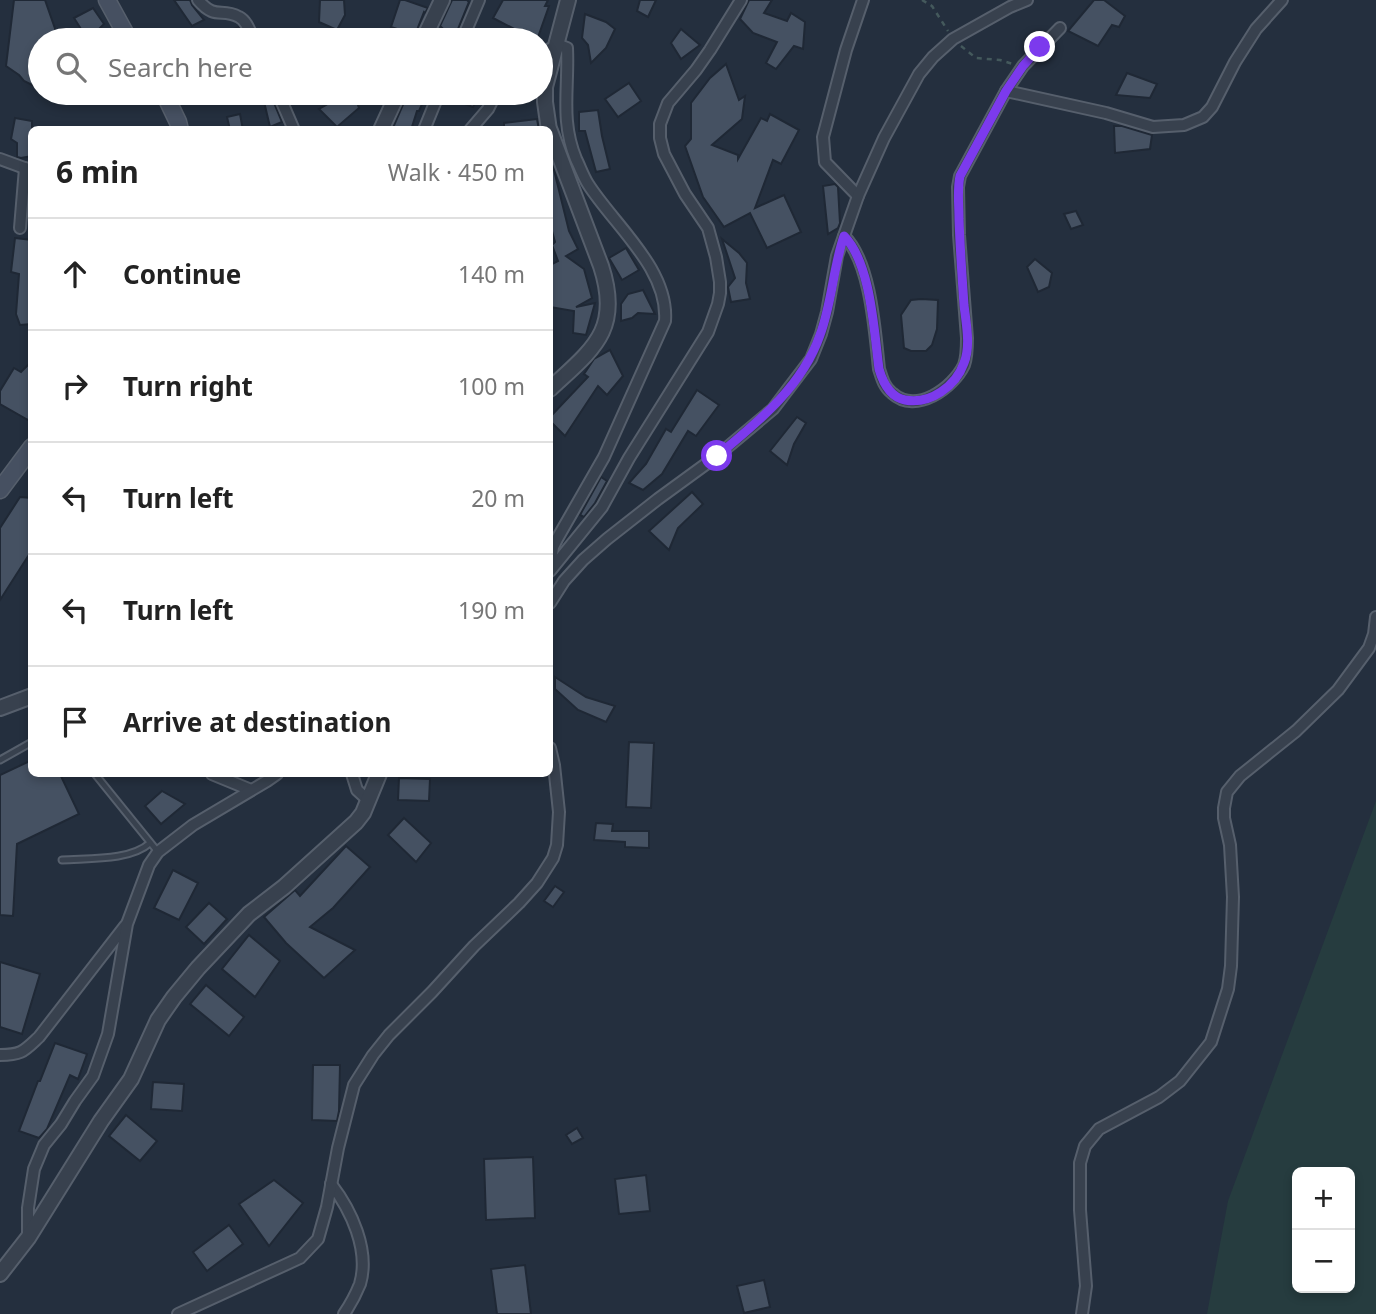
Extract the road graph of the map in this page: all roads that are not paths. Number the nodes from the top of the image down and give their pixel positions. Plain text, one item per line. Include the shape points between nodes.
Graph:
1 (107, 0) edge
2 (198, 0) edge
3 (441, 0) edge
4 (480, 0) edge
5 (568, 0) edge
6 (741, 0) edge
7 (863, 0) edge
8 (1027, 0) edge
9 (1282, 0) edge
10 (123, 28) edge
11 (248, 28) edge
12 (428, 28) edge
13 (467, 28) edge
14 (1060, 28) dead end
15 (555, 46) junction
16 (553, 54) edge
17 (1006, 91) junction
18 (170, 105) edge
19 (283, 105) edge
20 (392, 105) edge
21 (434, 105) edge
22 (490, 105) edge
23 (545, 105) edge
24 (179, 126) edge
25 (292, 126) edge
26 (383, 126) edge
27 (426, 126) edge
28 (473, 126) edge
29 (548, 126) edge
30 (553, 141) edge
31 (0, 159) edge
32 (28, 169) edge
33 (858, 196) junction
34 (20, 228) dead end
35 (844, 236) junction
36 (553, 386) edge
37 (28, 452) edge
38 (0, 491) edge
39 (575, 542) junction
40 (553, 547) edge
41 (587, 556) junction
42 (553, 567) edge
43 (553, 598) edge
44 (1376, 617) edge
45 (28, 698) edge
46 (0, 708) edge
47 (28, 744) edge
48 (0, 760) edge
49 (553, 761) edge
50 (96, 777) edge
51 (219, 777) edge
52 (271, 777) edge
53 (353, 777) edge
54 (378, 777) edge
55 (251, 790) junction
56 (368, 800) junction
57 (150, 843) junction
58 (158, 852) junction
59 (62, 860) dead end
60 (127, 923) junction
61 (0, 1055) edge
62 (331, 1184) junction
63 (28, 1238) junction
64 (0, 1274) edge
65 (178, 1314) edge
66 (344, 1314) edge
67 (1082, 1314) edge

1 - 10 main road
2 - 11 street via 210,12 240,17
3 - 12 street
4 - 13 street
5 - 15 street
6 - 39 street via 710,50 668,103 660,124 664,154 708,228 719,272 718,304 708,332 602,508
7 - 33 street via 823,137 825,162
8 - 33 street via 953,39 933,57 907,94
9 - 17 street via 1256,29 1212,107 1203,117 1184,125 1153,127
14 - 17 street
15 - 16 street
15 - 40 street via 567,50 566,113 576,158 587,183 637,245 666,308 629,404
17 - 35 street via 960,176 966,353 965,363 945,390 911,401 892,394 882,380 867,285
18 - 24 main road
19 - 25 street
20 - 26 street
21 - 27 street
22 - 28 street
23 - 29 street
30 - 36 street via 607,282 608,299 600,338
31 - 32 street
32 - 34 street
33 - 35 street
35 - 41 street via 815,348 773,409
37 - 38 main road
39 - 41 street
39 - 42 street
41 - 43 street
44 - 67 street via 1369,648 1338,690 1227,792 1224,818 1233,897 1228,989 1211,1042 1180,1080 1159,1097 1099,1129 1084,1146 1080,1163 1086,1286
45 - 46 street
47 - 48 lane
49 - 62 street via 559,811 554,858 519,903 373,1055 354,1085
50 - 57 lane
51 - 55 street
52 - 55 street
53 - 56 street via 357,790
54 - 56 street
55 - 58 street via 192,825
56 - 63 street via 356,822 249,915 174,997 131,1079
57 - 58 lane
57 - 59 lane via 113,857
58 - 60 street
60 - 61 street via 39,1037 25,1051
60 - 63 street via 108,1034 93,1076 44,1145 34,1170
62 - 65 street via 318,1239 306,1254
62 - 66 street via 344,1201 359,1240 360,1283
63 - 64 street

